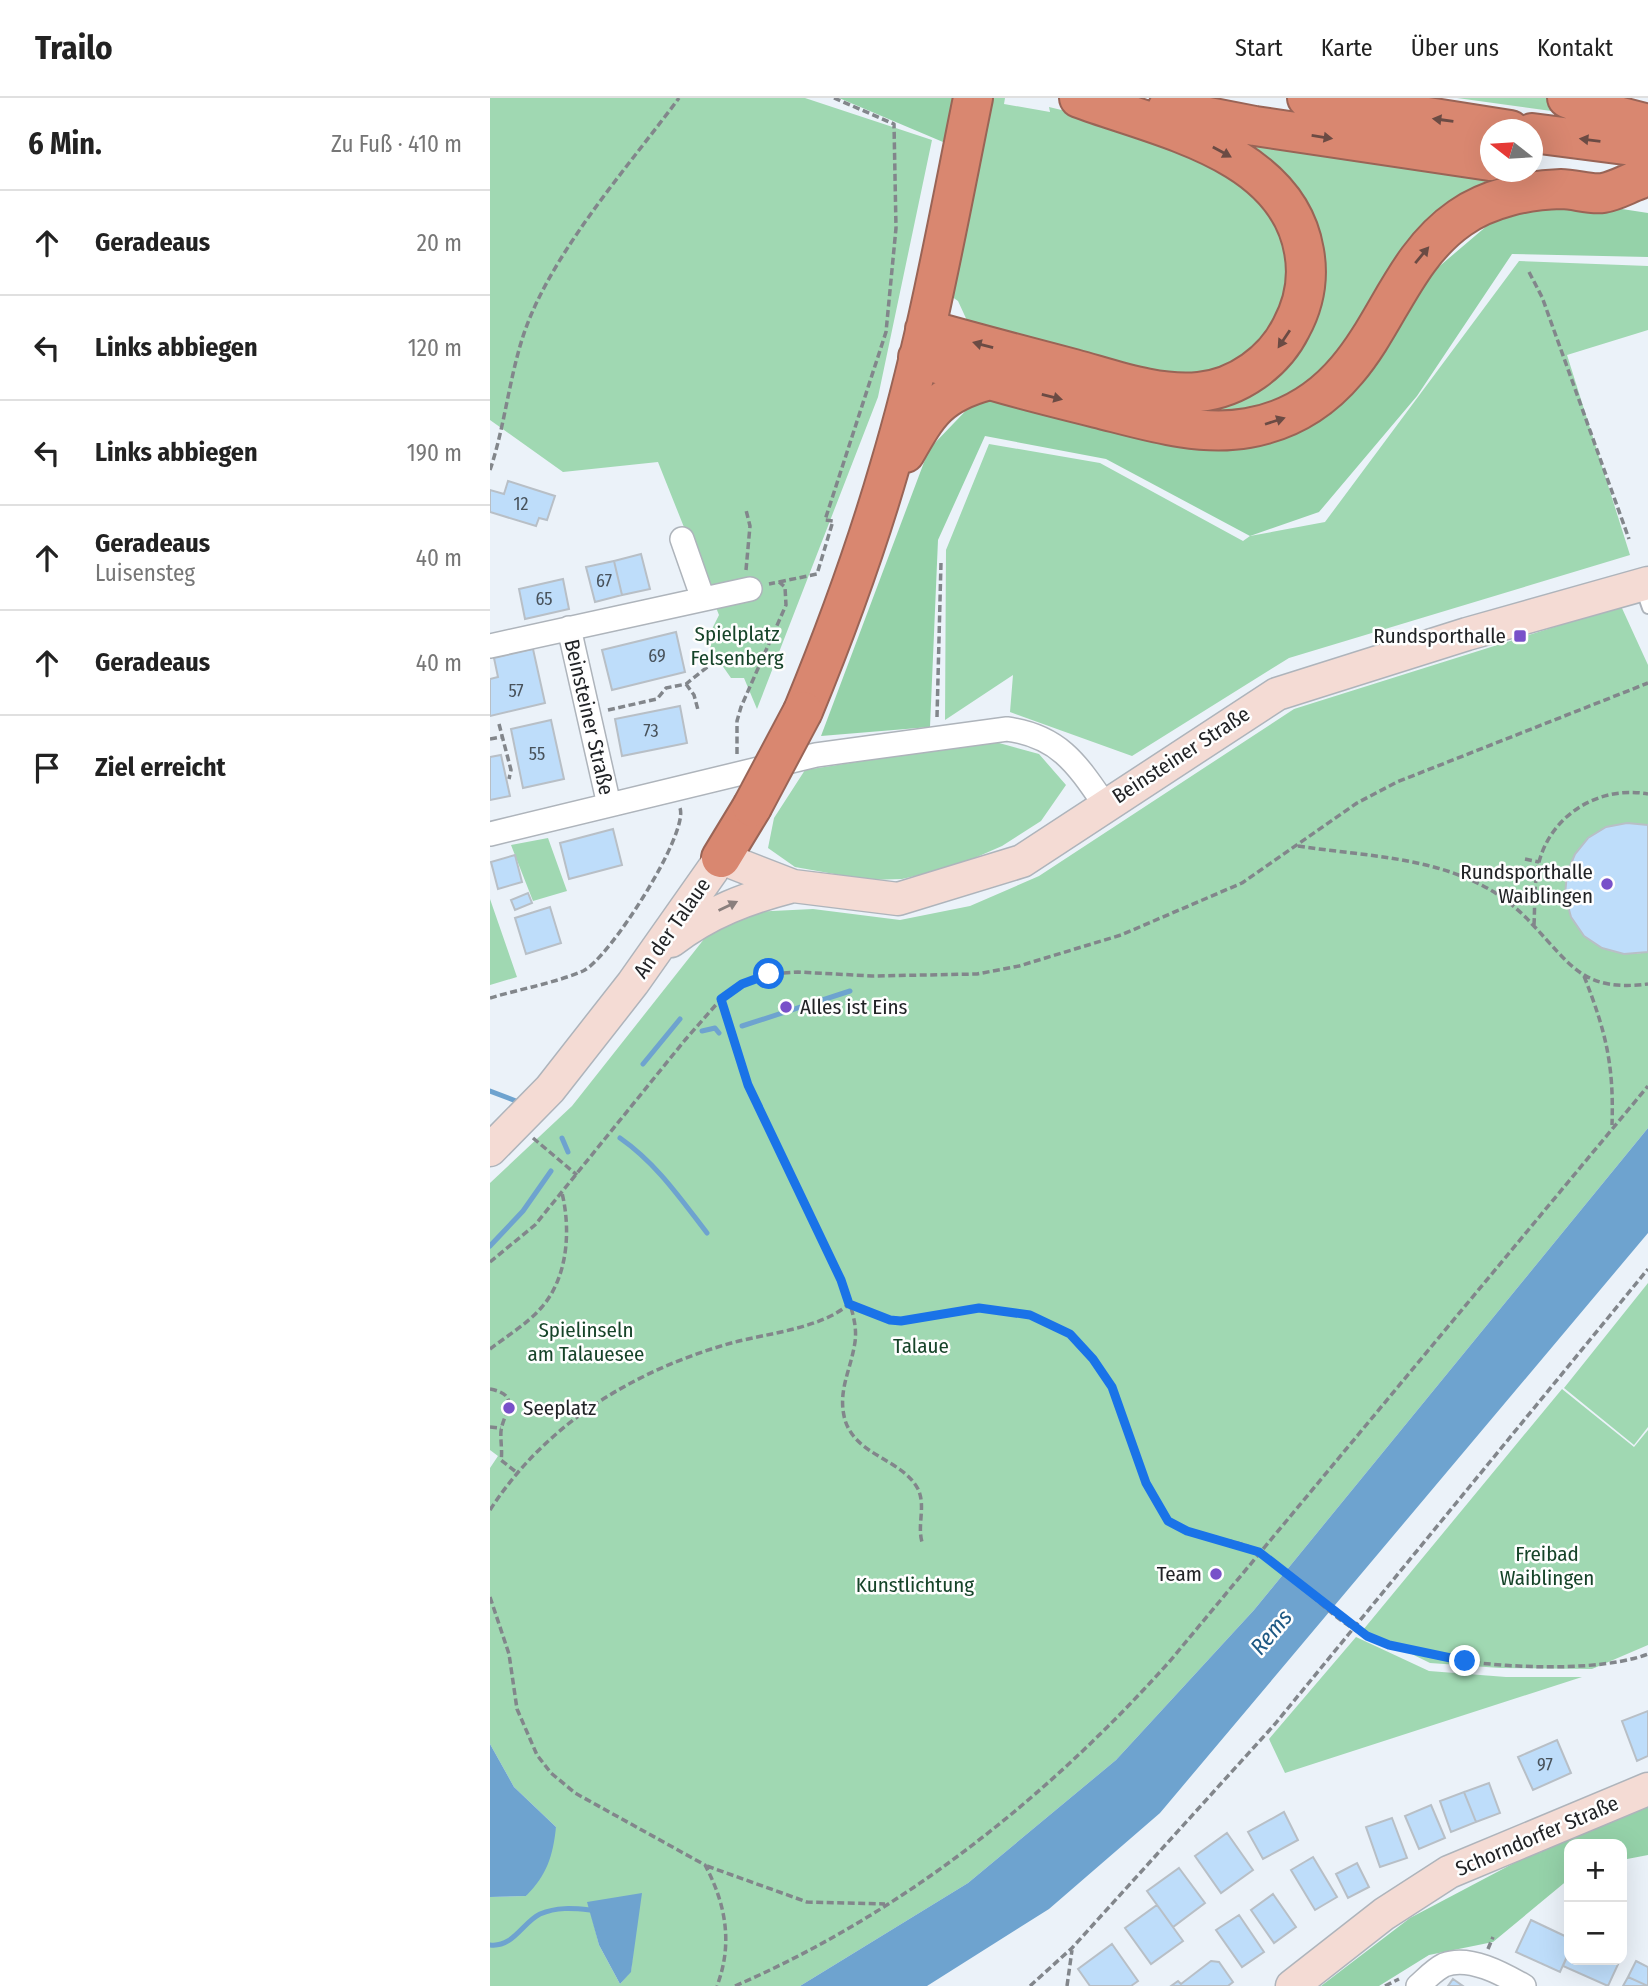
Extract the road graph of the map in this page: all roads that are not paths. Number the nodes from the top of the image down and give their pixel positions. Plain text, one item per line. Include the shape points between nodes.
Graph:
1 (973, 98) edge
2 (1079, 98) edge
3 (1110, 98) edge
4 (1307, 98) edge
5 (1567, 98) edge
6 (1648, 124) edge
7 (1480, 125) edge
8 (1543, 136) edge
9 (1480, 160) edge
10 (1543, 166) edge
11 (1645, 170) edge
12 (922, 343) junction
13 (986, 381) junction
14 (880, 499) junction
15 (682, 538) dead end
16 (750, 589) road end
17 (1646, 592) edge
18 (703, 599) junction
19 (569, 628) junction
20 (490, 646) edge
21 (1105, 804) junction
22 (609, 805) junction
23 (490, 834) edge
24 (721, 858) junction
25 (793, 886) junction
26 (651, 957) junction
27 (490, 1150) edge
28 (1648, 1789) edge
29 (1292, 1986) edge
30 (1418, 1986) edge
31 (1524, 1986) edge

1 - 12 highway
2 -> 12 highway via 1195,138 1272,186 1288,206 1307,264 1305,292 1285,340 1249,375 1201,392 1175,392
3 -> 9 highway via 1255,126
7 -> 4 highway
5 - 6 highway
11 -> 8 highway
10 - 11 highway
13 -> 11 highway via 1191,428 1228,430 1268,424 1306,408 1329,390 1367,341 1408,273 1460,218 1524,193 1562,189 1602,193
12 - 13 highway
12 - 14 highway
13 - 14 highway via 962,387 938,402
14 - 24 highway, bridge via 803,711
15 - 18 street
16 - 18 street, Beinsteiner Straße
17 - 21 street, Beinsteiner Straße via 1467,634 1277,694
18 - 19 street, Beinsteiner Straße
19 - 20 street, Beinsteiner Straße
19 - 22 street, Beinsteiner Straße
21 - 22 street, Beinsteiner Straße via 1063,750 1026,732 990,730 816,755
21 - 25 street, An der Talaue via 1022,861 898,899
22 - 23 street, Beinsteiner Straße
24 - 25 street, An der Talaue
24 - 26 street, An der Talaue
26 -> 25 street via 698,920 741,900
26 - 27 street, An der Talaue via 550,1089
28 - 29 street, Schorndorfer Straße via 1449,1872 1384,1914
30 - 31 street via 1447,1964 1465,1963

